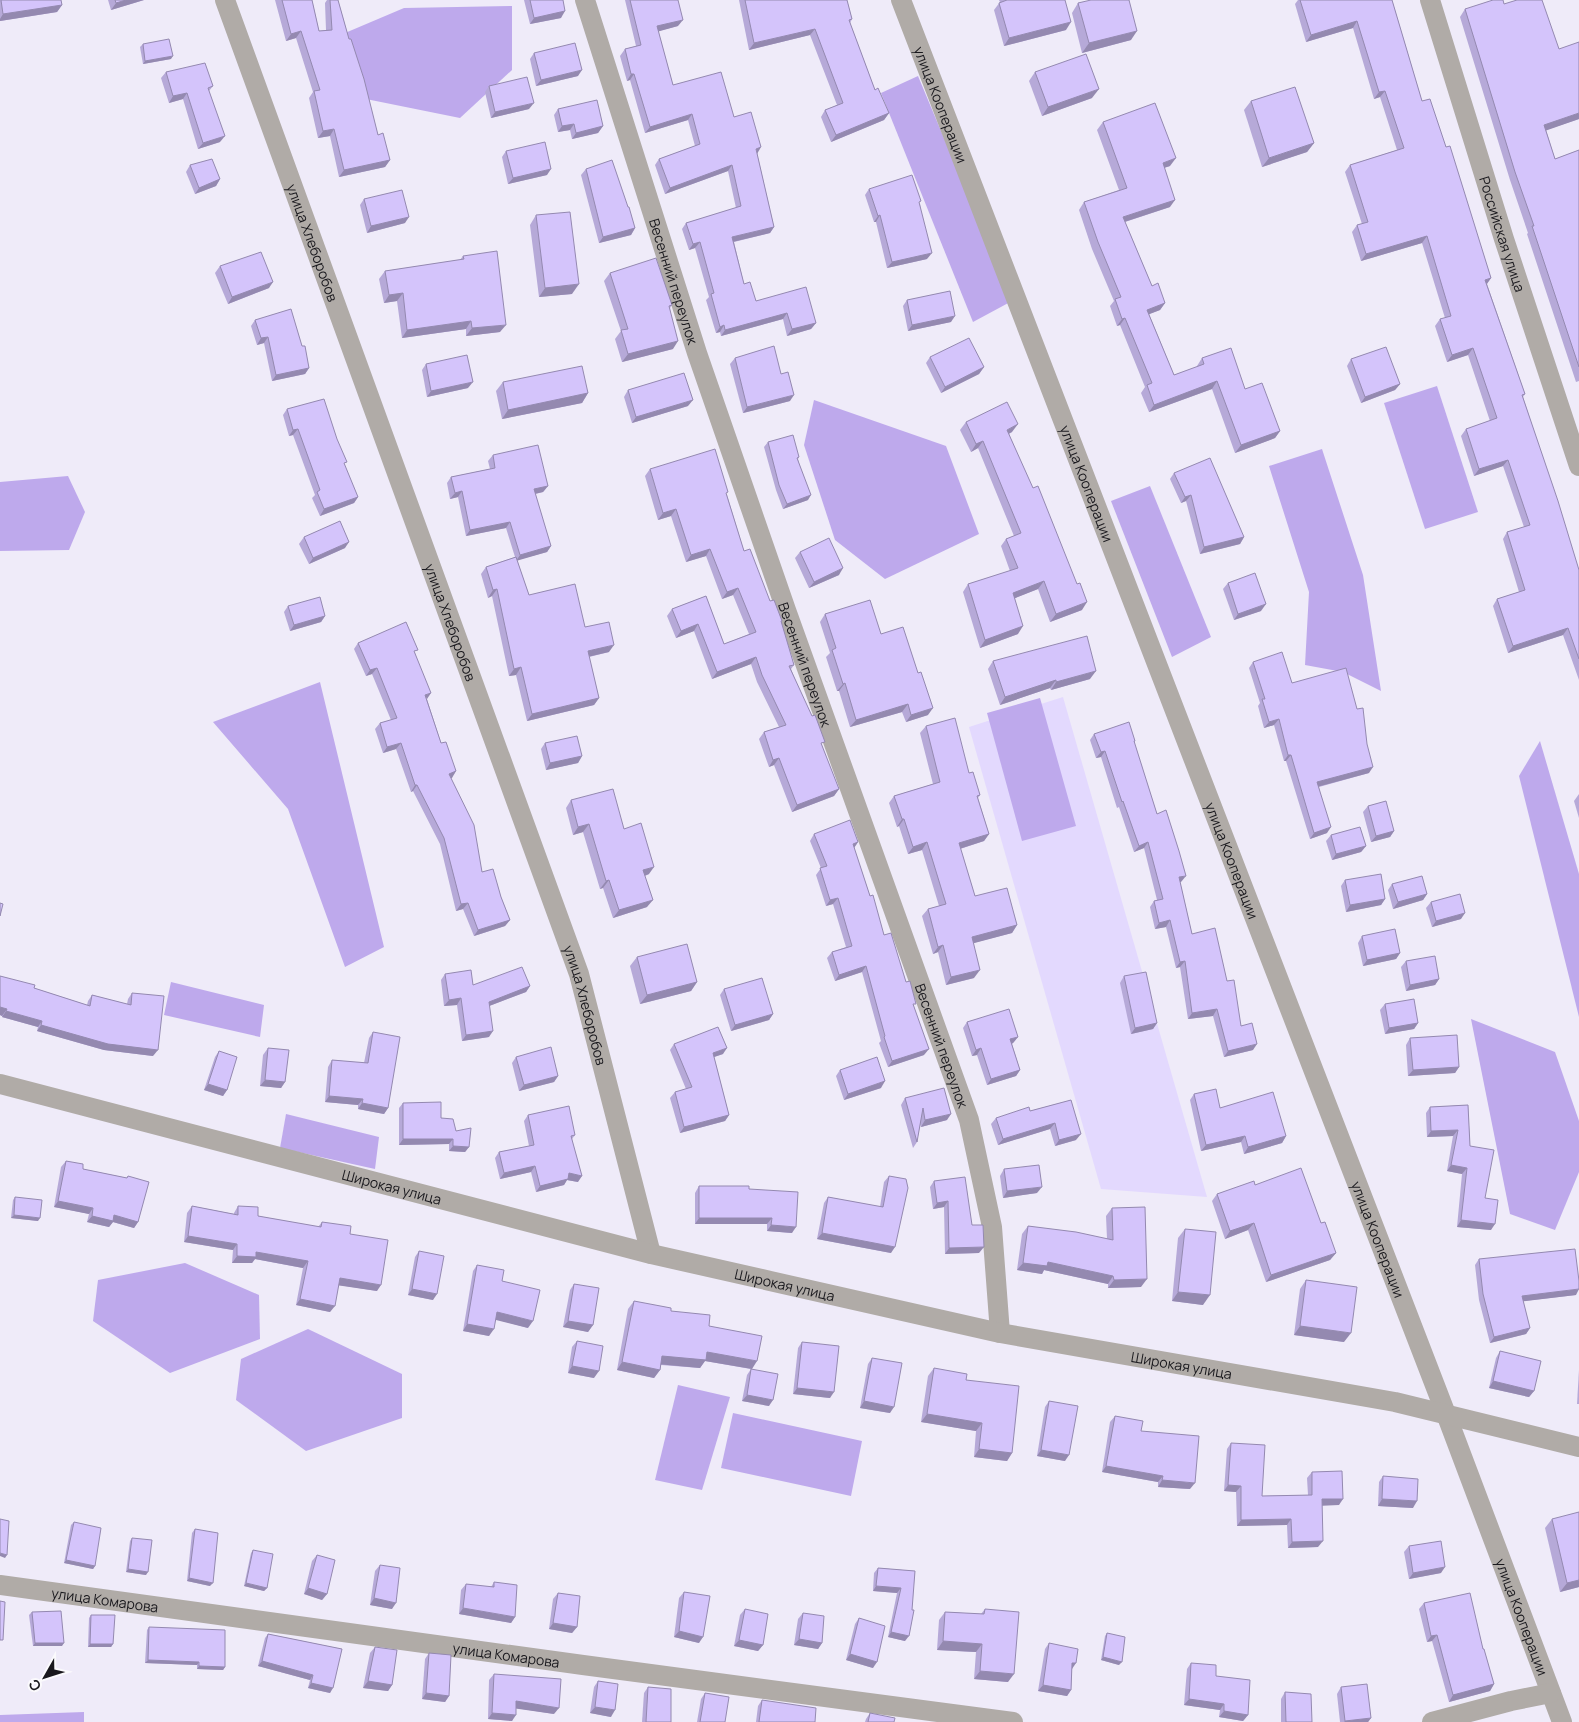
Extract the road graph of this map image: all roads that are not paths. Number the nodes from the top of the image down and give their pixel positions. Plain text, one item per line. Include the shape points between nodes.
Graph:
1 (226, 0) edge
2 (585, 0) edge
3 (901, 0) edge
4 (1430, 0) edge
5 (1579, 466) edge
6 (0, 1084) edge
7 (651, 1254) junction
8 (1000, 1333) junction
9 (1446, 1414) junction
10 (1579, 1447) edge
11 (0, 1585) edge
12 (1551, 1693) junction
13 (1013, 1722) edge
14 (1432, 1722) edge
15 (1562, 1722) edge

1 - 7 street, улица Хлеборобов via 579,974
2 - 8 street, Весенний переулок via 703,371 969,1120 992,1227
3 - 9 street, улица Кооперации
4 - 5 street, Российская улица
6 - 7 street, Широкая улица
7 - 8 street, Широкая улица
8 - 9 street, Широкая улица via 1395,1402
9 - 10 street, Широкая улица
9 - 12 street, улица Кооперации
11 - 13 street, улица Комарова
12 - 14 street
12 - 15 street, улица Кооперации

